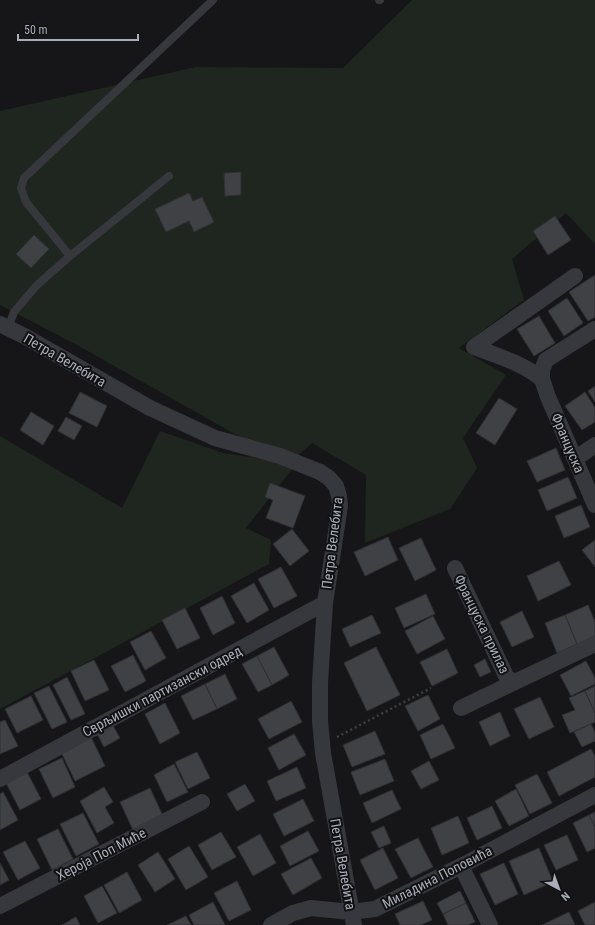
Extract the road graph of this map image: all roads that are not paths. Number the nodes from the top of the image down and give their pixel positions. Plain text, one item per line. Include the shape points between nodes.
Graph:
1 (213, 0) edge
2 (169, 176) dead end
3 (70, 256) junction
4 (575, 276) dead end
5 (4, 326) edge
6 (595, 329) edge
7 (542, 380) junction
8 (595, 445) edge
9 (575, 459) junction
10 (595, 505) edge
11 (455, 568) dead end
12 (325, 603) junction
13 (595, 644) edge
14 (516, 682) junction
15 (461, 708) dead end
16 (0, 779) edge
17 (595, 795) edge
18 (202, 802) dead end
19 (461, 866) junction
20 (0, 906) edge
21 (352, 919) edge
22 (271, 925) edge
23 (490, 925) edge

1 - 3 lane via 24,178 21,188 26,202
2 - 3 lane
3 - 5 lane via 37,285
4 - 7 street via 474,347 532,370
5 - 12 street, Петра Велебита via 150,408 215,438 280,456 329,478 338,490 340,506
6 - 7 street via 546,360
7 - 9 street, Француска
8 - 9 street
9 - 10 street, Француска
11 - 14 street, Француска прилаз via 507,678
12 - 16 street, Сврљишки партизански одред
12 - 21 street, Петра Велебита via 320,721
13 - 14 street, Француска прилаз
14 - 15 street
17 - 19 street, Миладина Поповића
18 - 20 street, Хероја Поп Миће
19 - 21 street, Миладина Поповића
19 - 23 street
21 - 22 street, Миладина Поповића via 311,908 293,913

